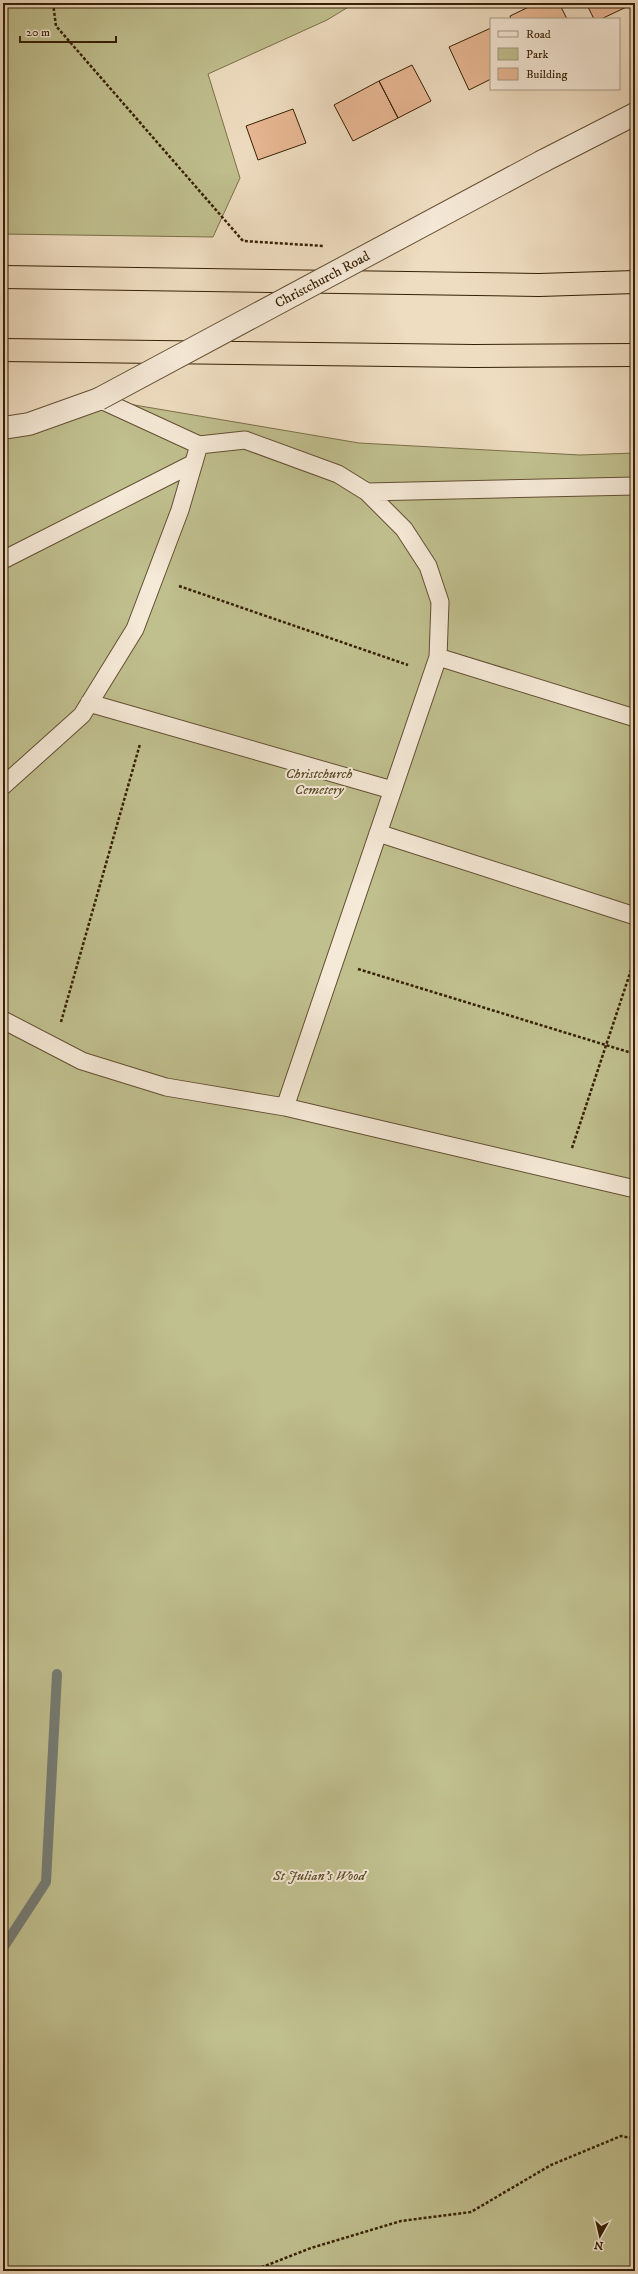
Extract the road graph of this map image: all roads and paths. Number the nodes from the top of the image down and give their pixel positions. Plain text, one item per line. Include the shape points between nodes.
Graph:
1 (54, 3) edge
2 (635, 114) edge
3 (360, 259) junction
4 (3, 277) edge
5 (635, 282) edge
6 (3, 350) edge
7 (635, 355) edge
8 (99, 399) junction
9 (3, 428) edge
10 (199, 445) junction
11 (194, 463) junction
12 (635, 486) edge
13 (368, 492) junction
14 (3, 560) edge
15 (155, 578) junction
16 (438, 656) junction
17 (432, 674) junction
18 (89, 703) junction
19 (635, 718) edge
20 (147, 720) junction
21 (3, 786) edge
22 (392, 790) junction
23 (378, 833) junction
24 (635, 916) edge
25 (635, 958) edge
26 (334, 962) junction
27 (3, 1020) edge
28 (606, 1045) junction
29 (54, 1047) junction
30 (635, 1054) edge
31 (285, 1107) junction
32 (564, 1171) junction
33 (635, 1189) edge
34 (635, 2139) edge
35 (252, 2271) edge

1 - 3 path via 56,26 242,241 323,246
2 - 3 street, Christchurch Road, bridge via 542,160
3 - 8 street, Christchurch Road, bridge
4 - 5 highway via 539,285
6 - 7 highway via 474,356
8 - 9 street, Christchurch Road via 29,424
8 - 10 lane
10 - 11 lane
10 - 13 lane via 245,440 338,474
11 - 14 lane
11 - 15 lane
12 - 13 lane
13 - 16 lane via 404,529 428,566 440,602
15 - 17 path
15 - 18 lane via 135,629
16 - 17 lane
16 - 19 lane
17 - 22 lane
18 - 20 lane
18 - 21 lane via 82,715
20 - 22 lane
20 - 29 path
22 - 23 lane
23 - 24 lane
23 - 26 lane
25 - 28 path
26 - 28 path
26 - 31 lane
27 - 29 lane
28 - 30 path
28 - 32 path
29 - 31 lane via 82,1061 166,1087
31 - 32 lane
32 - 33 lane
34 - 35 path via 621,2136 551,2165 471,2212 401,2221 311,2248

